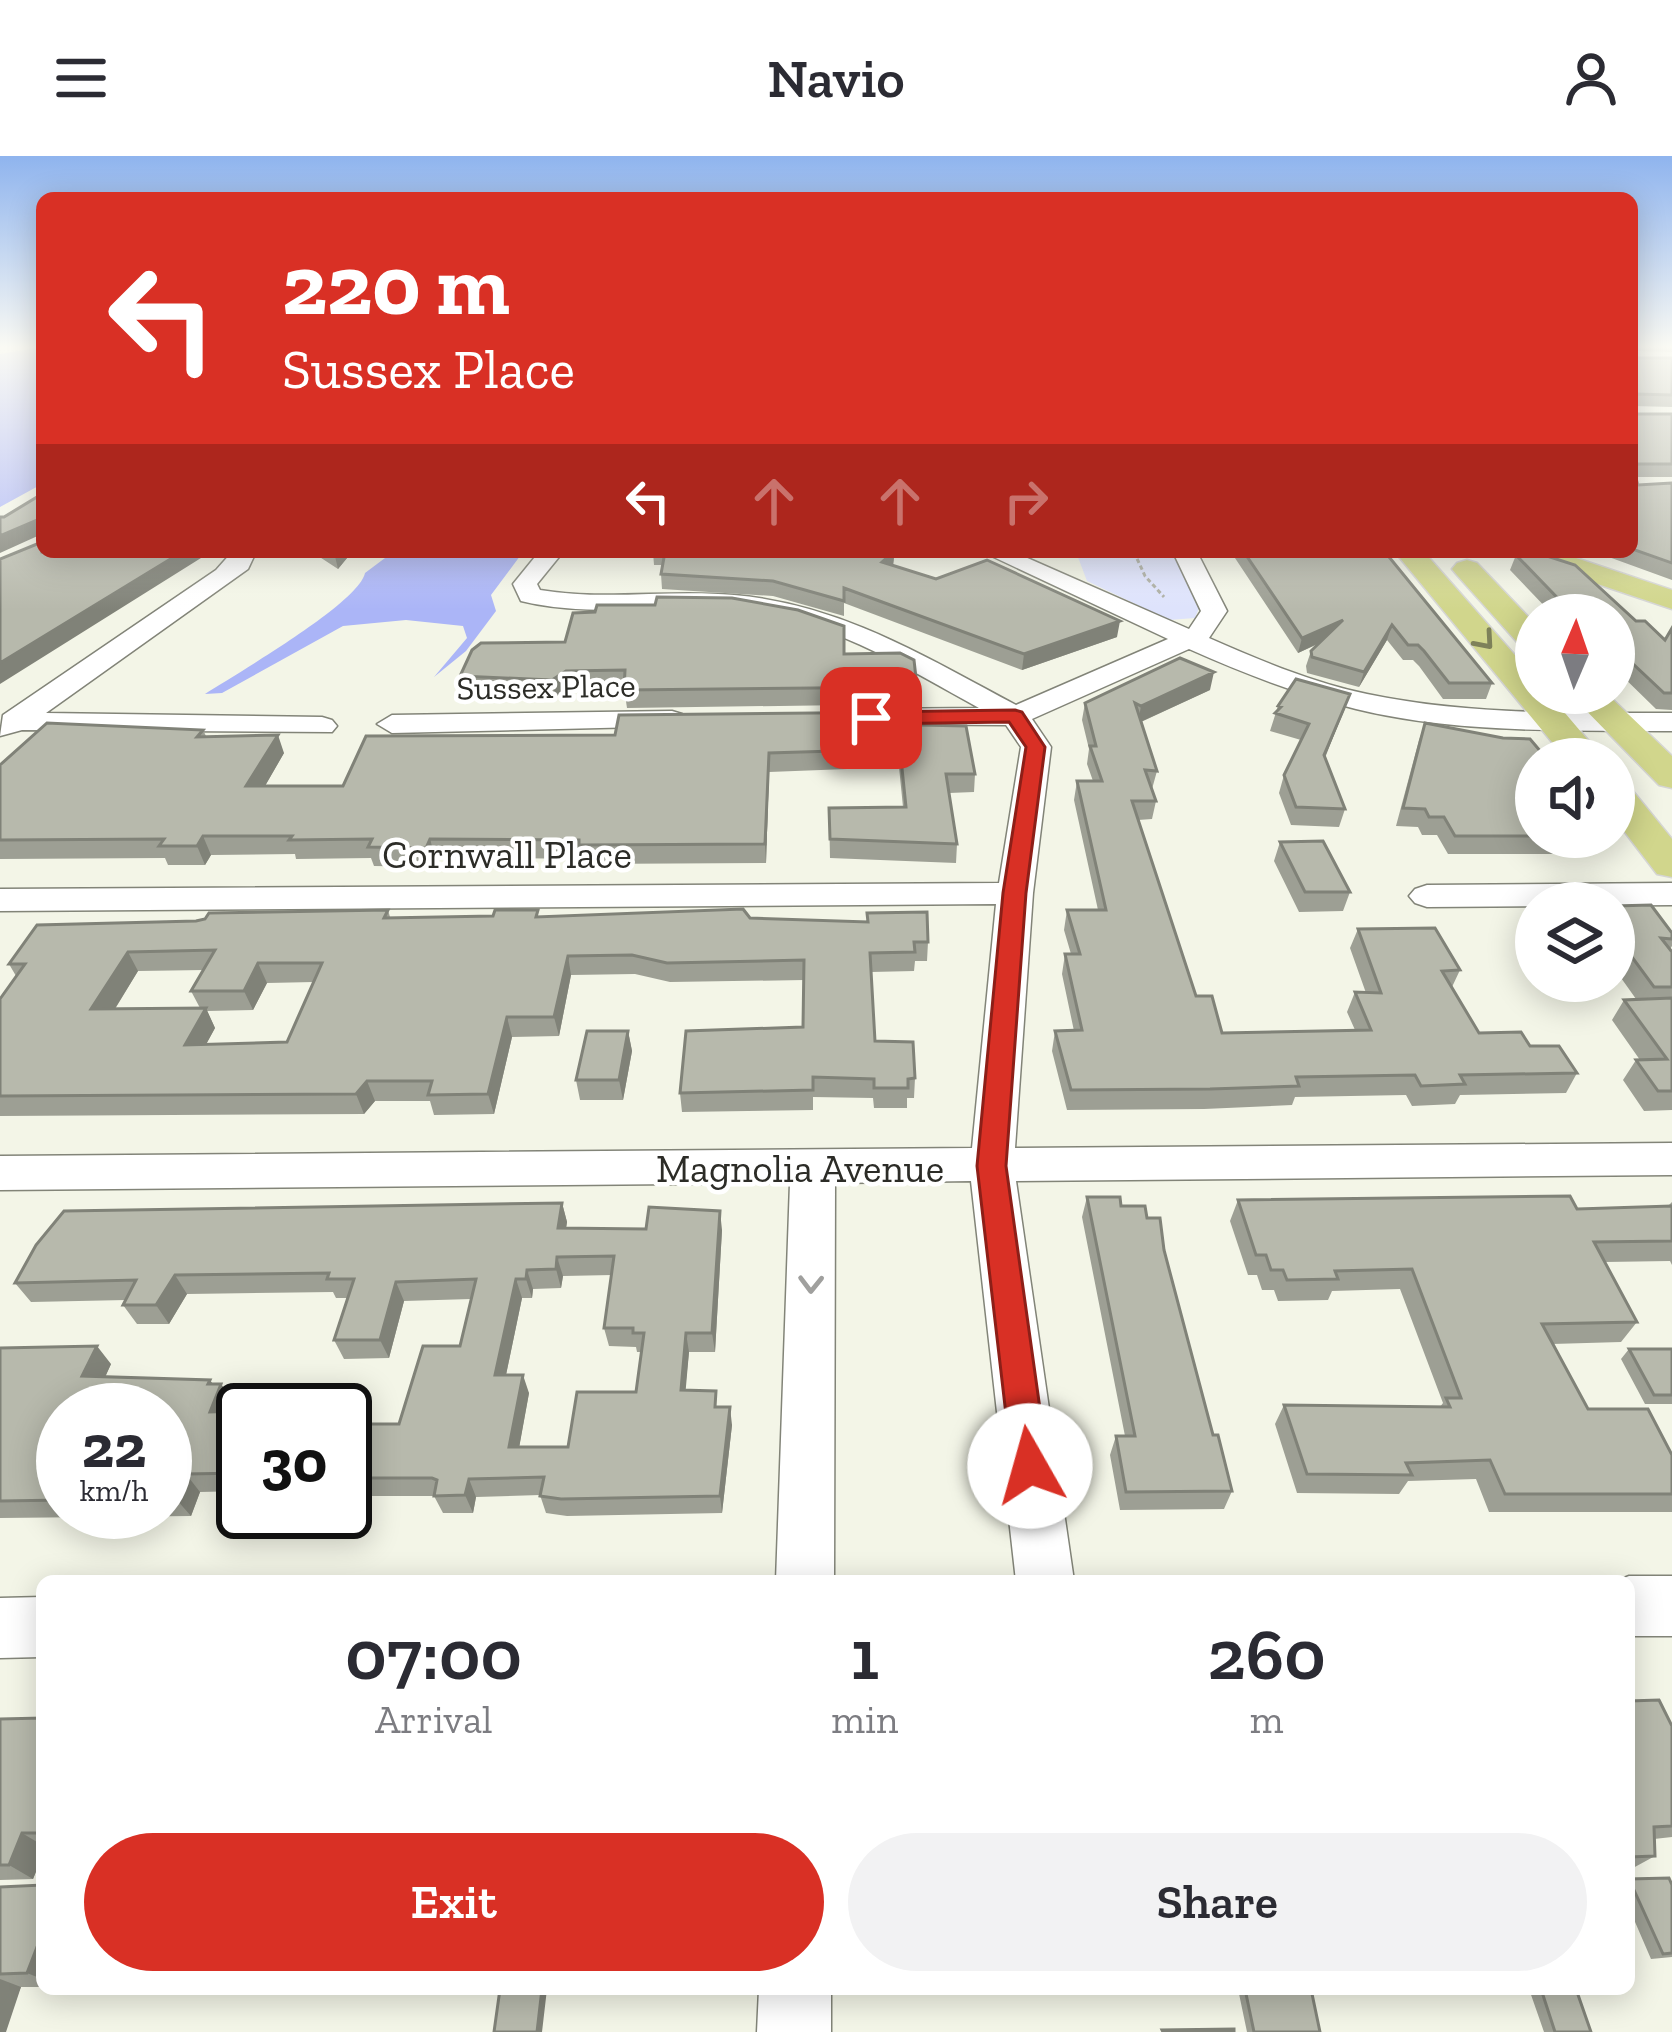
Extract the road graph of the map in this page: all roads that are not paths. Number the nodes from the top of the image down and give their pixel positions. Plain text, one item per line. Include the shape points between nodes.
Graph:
1 (242, 558) edge
2 (546, 558) edge
3 (1008, 558) edge
4 (1188, 558) edge
5 (1414, 558) edge
6 (1457, 558) edge
7 (1547, 558) edge
8 (1672, 601) edge
9 (1515, 621) edge
10 (1190, 639) junction
11 (1610, 714) edge
12 (1015, 716) junction
13 (847, 718) edge
14 (703, 720) edge
15 (1554, 722) junction
16 (1619, 722) junction
17 (1672, 722) edge
18 (392, 724) dead end
19 (322, 726) dead end
20 (6, 727) edge
21 (1568, 738) edge
22 (1672, 777) edge
23 (1635, 819) edge
24 (1672, 865) edge
25 (1015, 893) junction
26 (1672, 894) edge
27 (1427, 896) dead end
28 (0, 900) edge
29 (1672, 1159) edge
30 (992, 1166) junction
31 (813, 1167) junction
32 (0, 1173) edge
33 (805, 1575) edge
34 (1044, 1575) edge
35 (1635, 1606) edge
36 (1672, 1606) edge
37 (0, 1628) edge
38 (36, 1628) edge
39 (795, 1995) edge
40 (794, 2032) edge

1 - 20 street
2 - 12 street via 525,584 530,596 734,602 816,616
3 - 10 street
4 - 10 street via 1214,611
5 -> 15 main road
6 - 9 main road
7 - 8 main road
10 - 12 street
10 - 15 street via 1362,702
11 - 16 main road
12 - 13 street
12 - 25 street via 1036,747
14 - 18 street, Sussex Place
15 - 16 street
15 - 21 main road
16 - 17 street
16 - 22 main road
19 - 20 street
23 - 24 main road
25 - 28 street, Cornwall Place
25 - 30 street
26 - 27 street
29 - 30 street, Magnolia Avenue
30 - 31 street, Magnolia Avenue
30 - 34 street
31 - 32 street, Magnolia Avenue
31 -> 33 street
35 - 36 street
37 - 38 street
39 - 40 street

